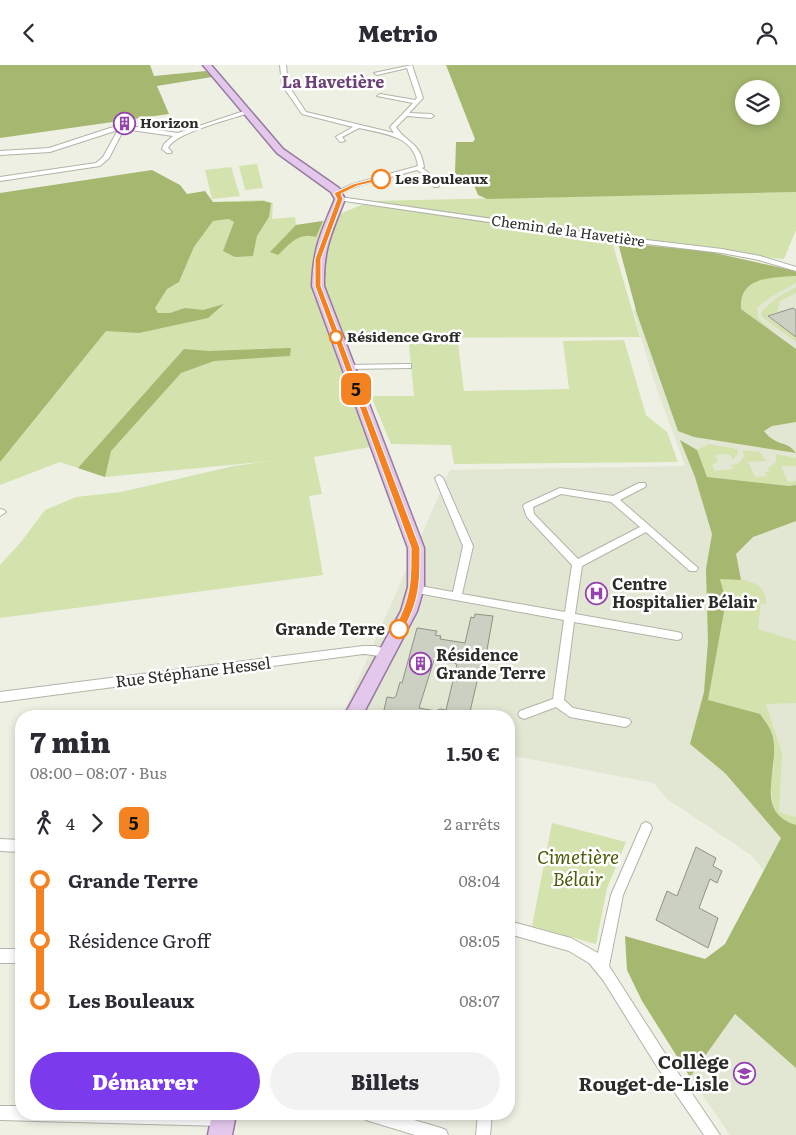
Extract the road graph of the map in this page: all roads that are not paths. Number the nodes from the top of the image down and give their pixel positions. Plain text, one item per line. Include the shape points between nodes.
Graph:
1 (207, 65) edge
2 (283, 65) edge
3 (409, 65) edge
4 (376, 73) dead end
5 (380, 96) dead end
6 (417, 102) junction
7 (247, 112) junction
8 (406, 114) junction
9 (431, 115) dead end
10 (124, 127) junction
11 (357, 127) junction
12 (393, 127) junction
13 (374, 130) junction
14 (178, 135) junction
15 (403, 137) junction
16 (342, 141) dead end
17 (168, 152) dead end
18 (0, 153) edge
19 (419, 169) junction
20 (0, 179) edge
21 (355, 185) junction
22 (436, 186) dead end
23 (335, 192) junction
24 (796, 269) edge
25 (408, 366) dead end
26 (348, 367) junction
27 (439, 478) dead end
28 (642, 485) dead end
29 (614, 499) junction
30 (647, 529) junction
31 (577, 565) junction
32 (693, 568) dead end
33 (415, 589) junction
34 (457, 596) junction
35 (570, 616) junction
36 (677, 636) dead end
37 (386, 653) junction
38 (0, 697) edge
39 (558, 702) junction
40 (356, 710) edge
41 (524, 714) dead end
42 (625, 722) dead end
43 (646, 827) dead end
44 (0, 845) edge
45 (15, 846) edge
46 (515, 930) edge
47 (0, 956) edge
48 (15, 957) edge
49 (602, 967) junction
50 (0, 1113) edge
51 (15, 1114) edge
52 (155, 1120) edge
53 (390, 1120) edge
54 (484, 1120) edge
55 (222, 1123) edge
56 (441, 1135) edge
57 (483, 1135) edge
58 (713, 1135) edge

1 - 7 main road
2 - 11 street via 285,85 300,110
3 - 4 street
3 - 6 street via 420,98
5 - 6 street
6 - 8 street
7 - 14 street
7 - 23 main road via 284,154
8 - 9 street
8 - 12 street
10 - 14 street
10 - 18 street via 50,150
10 - 20 street via 118,132 103,163
11 - 13 street
11 - 16 street via 339,137
12 - 13 street
12 - 15 street
13 - 15 street
14 - 17 street via 166,145
15 - 19 street via 412,144 421,163
19 - 21 street
19 - 22 street
21 - 23 street
21 - 23 street
23 - 24 street, Chemin de la Havetière via 604,237 722,251
23 - 26 main road via 318,259 318,286
25 - 26 street
26 - 33 main road via 416,548
27 - 34 street via 468,546
28 - 29 street
29 - 30 street
29 - 31 street via 560,491 528,506 530,515
30 - 31 street
30 - 32 street
31 - 35 street
33 - 34 street
33 - 37 main road via 409,611
34 - 35 street
35 - 36 street
35 - 39 street
37 - 38 street, Rue Stéphane Hessel via 363,649
37 - 40 main road
39 - 41 street
39 - 42 street via 570,712
43 - 49 street via 617,895
44 - 45 street
46 - 49 street via 571,945 594,958
47 - 48 street
49 - 58 street
50 - 51 street
52 - 55 street
53 - 56 street
54 - 57 street

